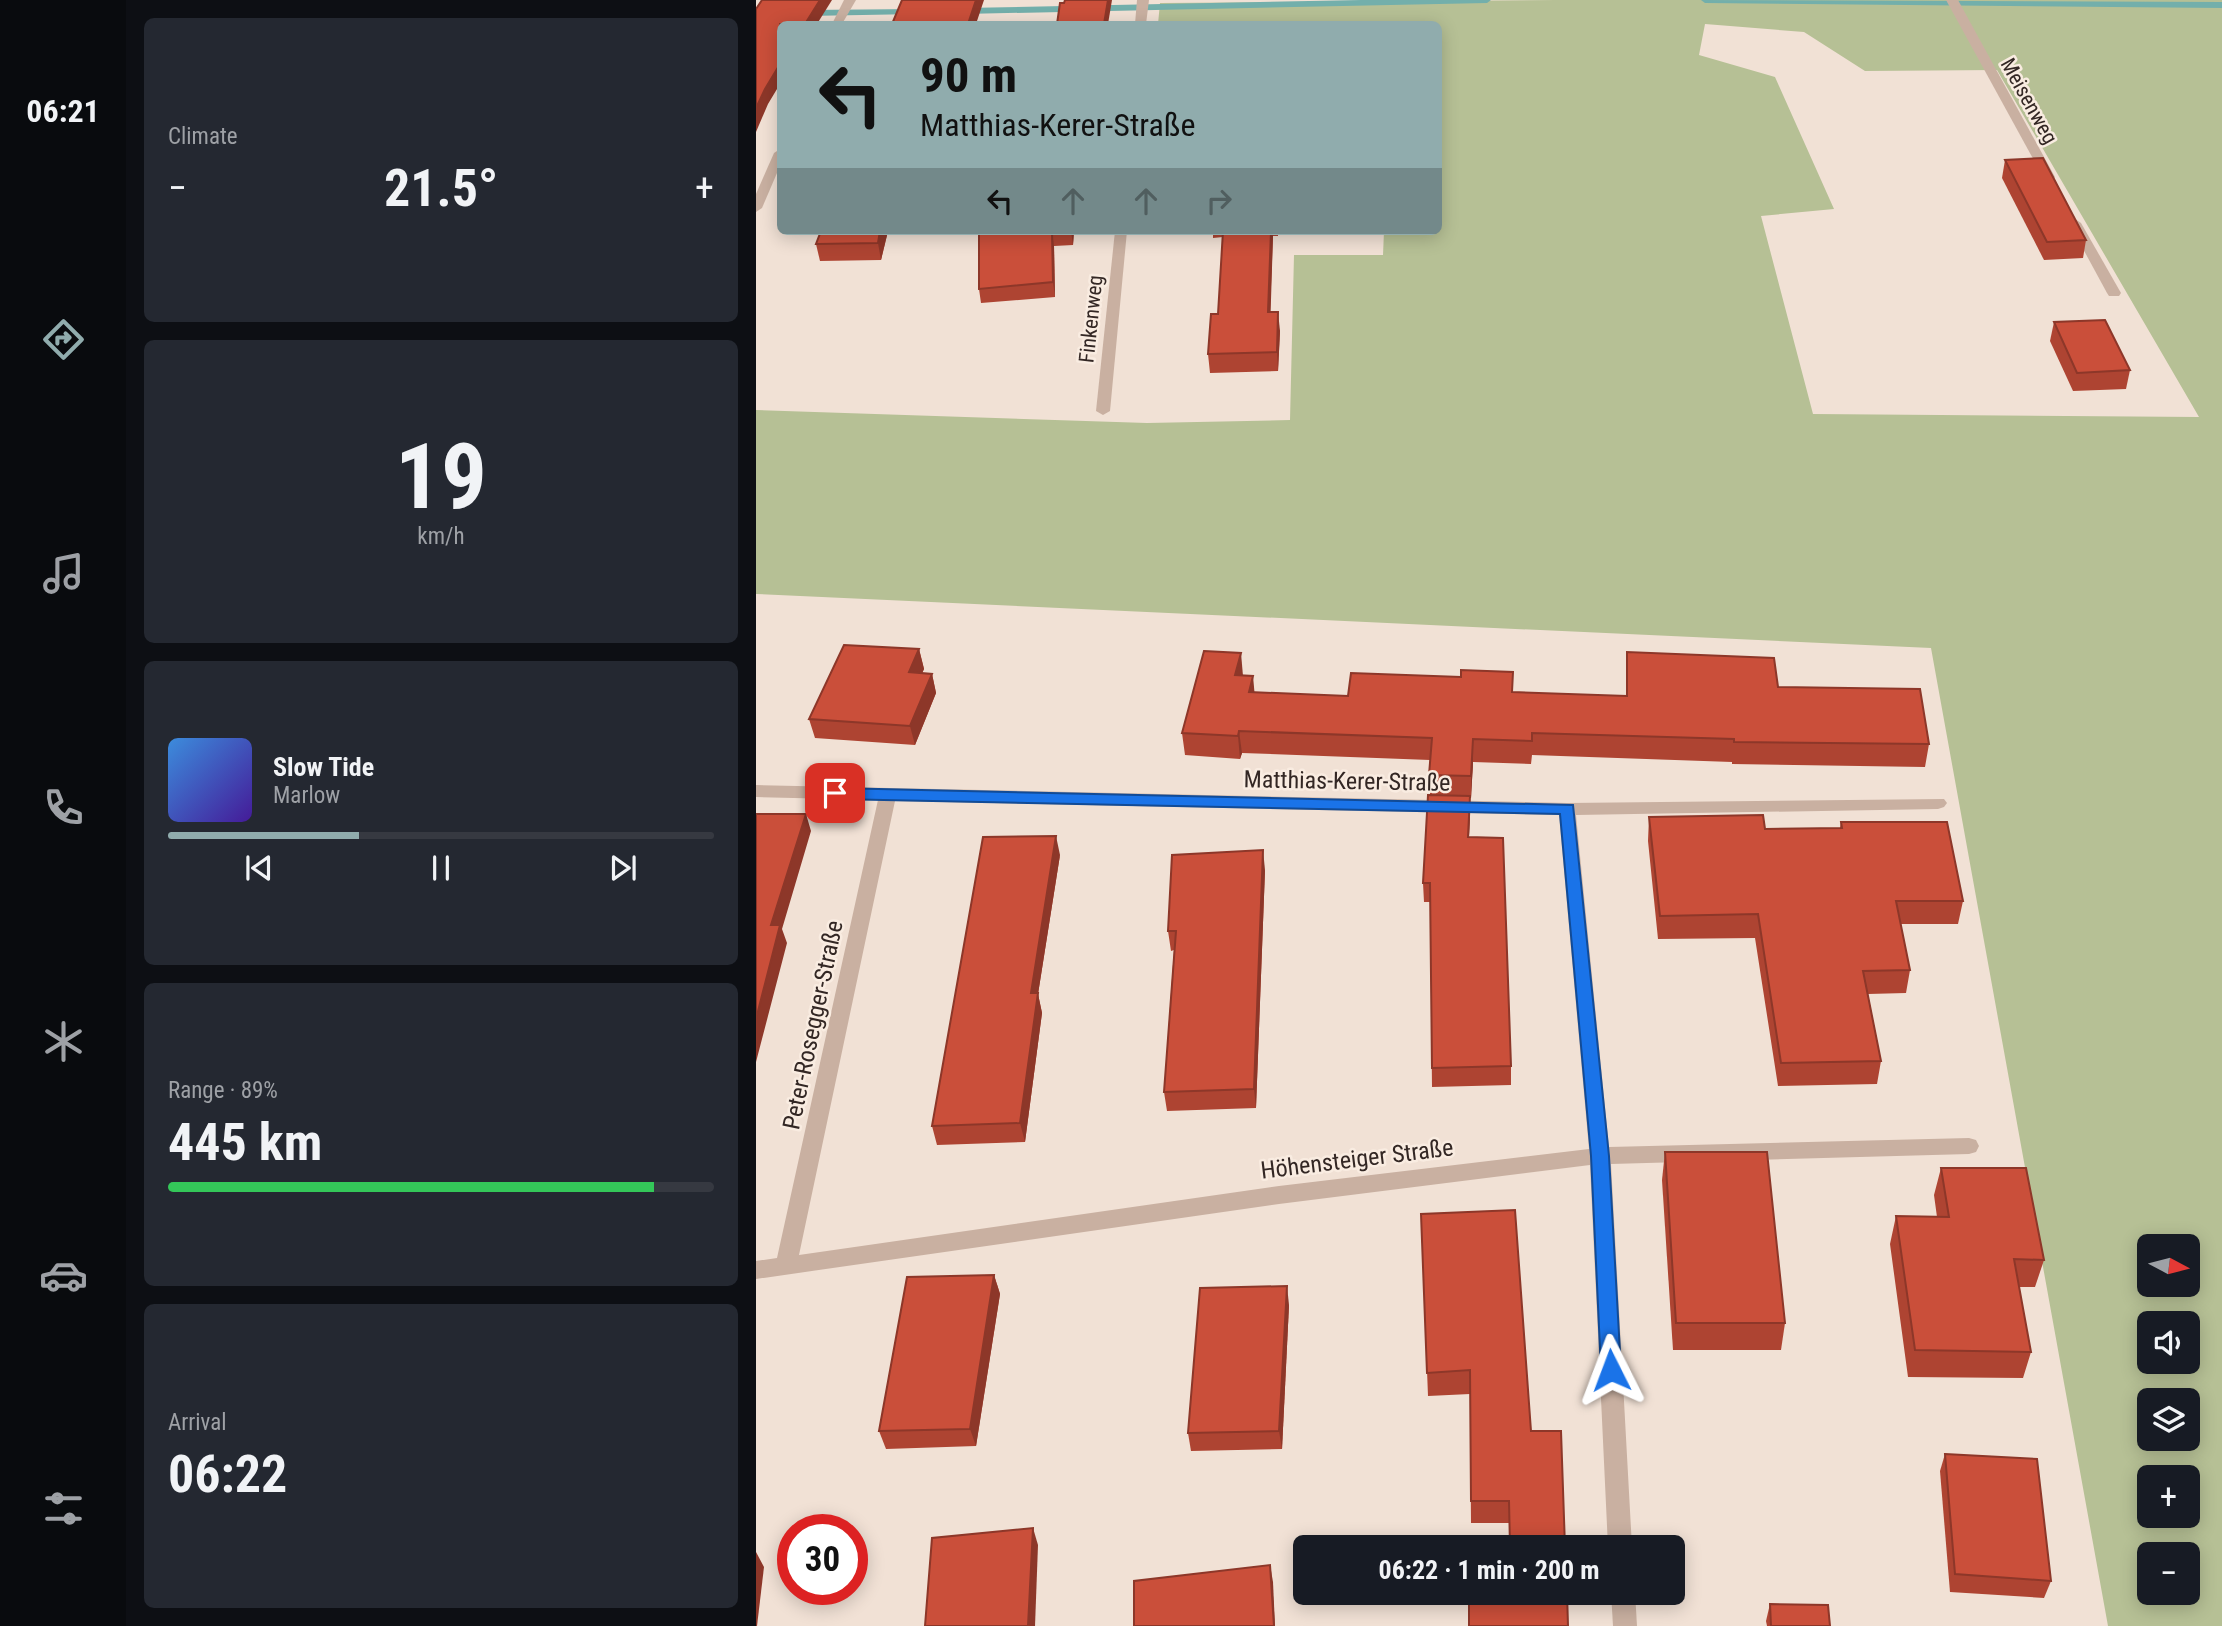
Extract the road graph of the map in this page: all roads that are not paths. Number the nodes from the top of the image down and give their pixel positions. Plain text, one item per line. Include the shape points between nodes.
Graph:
1 (1143, 0) edge
2 (1952, 0) edge
3 (849, 1) edge
4 (839, 21) edge
5 (1142, 21) edge
6 (777, 160) edge
7 (2054, 186) edge
8 (756, 208) edge
9 (2068, 210) edge
10 (1121, 235) edge
11 (2114, 293) dead end
12 (1103, 411) dead end
13 (756, 791) edge
14 (888, 795) junction
15 (1938, 803) dead end
16 (1567, 808) junction
17 (1969, 1146) dead end
18 (1600, 1156) junction
19 (786, 1266) junction
20 (756, 1270) edge
21 (1619, 1535) edge
22 (1624, 1605) edge
23 (1625, 1626) edge

1 - 5 street
2 - 7 street, Meisenweg
3 - 4 street
6 - 8 street
9 - 11 street
10 - 12 street, Finkenweg
13 - 14 street, Matthias-Kerer-Straße
14 - 16 street, Matthias-Kerer-Straße
14 - 19 street, Peter-Rosegger-Straße
15 - 16 street, Matthias-Kerer-Straße
16 - 18 street
17 - 18 street, Höhensteiger Straße
18 - 19 street, Höhensteiger Straße via 1279,1195
18 - 21 street
19 - 20 street, Höhensteiger Straße
22 - 23 street

